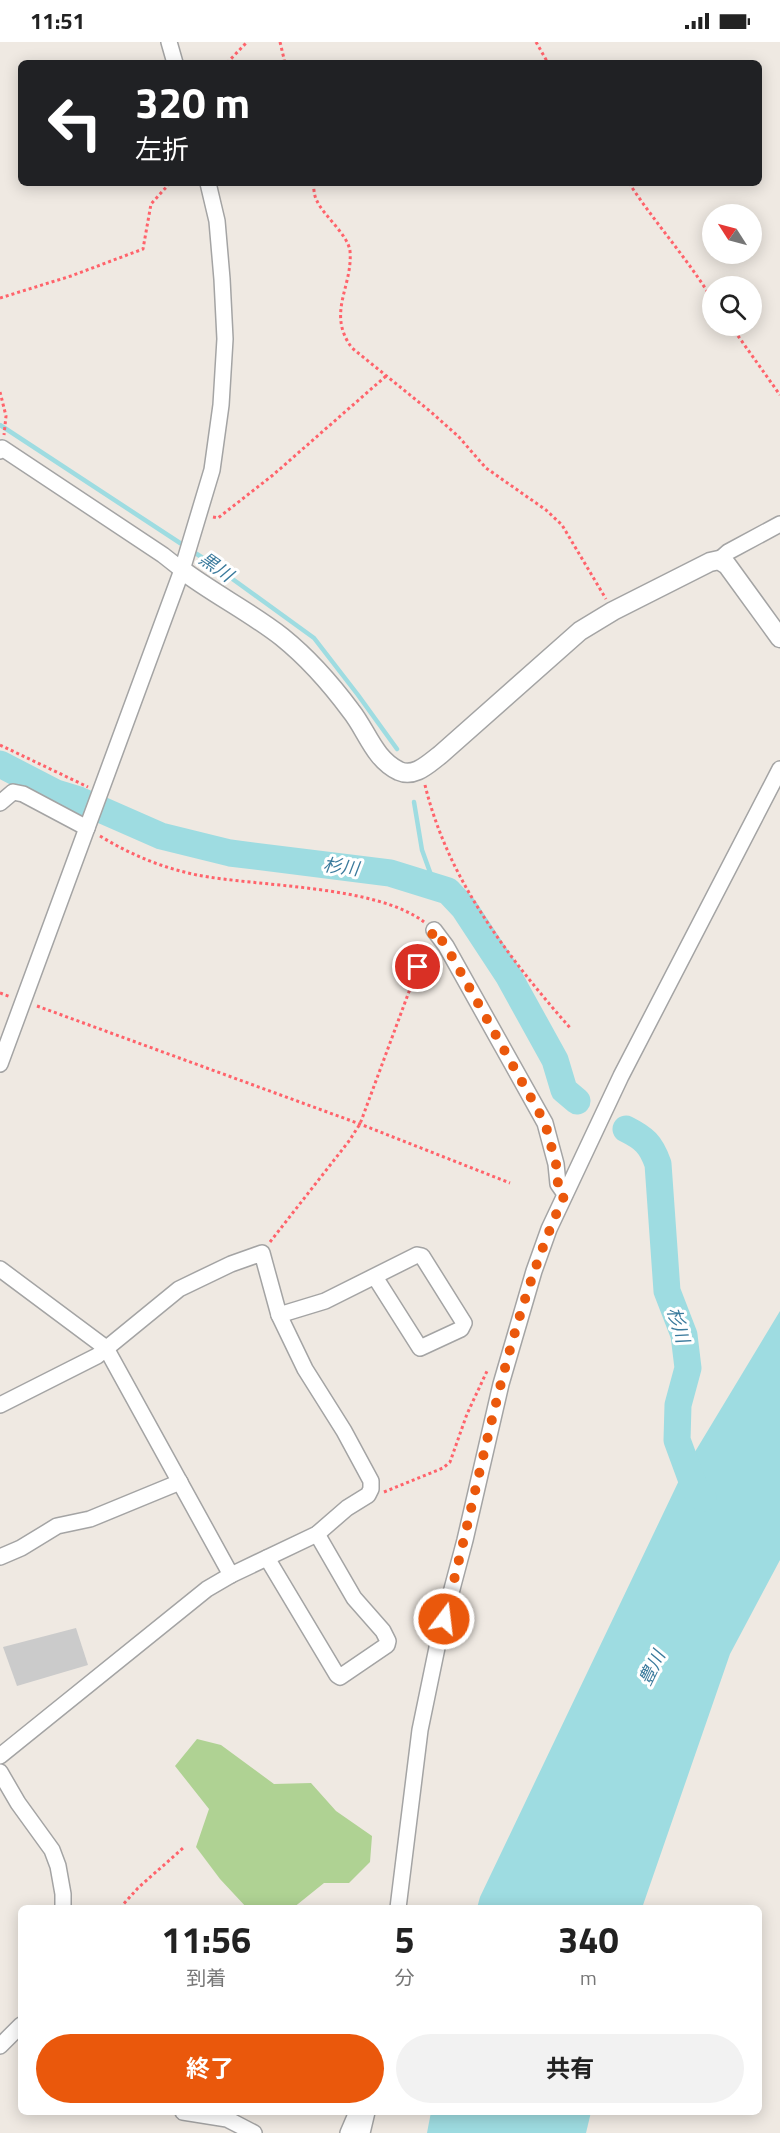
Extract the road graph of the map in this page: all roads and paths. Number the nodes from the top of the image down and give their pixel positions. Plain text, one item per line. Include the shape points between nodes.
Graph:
1 (169, 42) edge
2 (247, 42) edge
3 (280, 42) edge
4 (536, 42) edge
5 (174, 60) edge
6 (230, 60) edge
7 (284, 60) edge
8 (546, 60) edge
9 (167, 186) edge
10 (209, 186) edge
11 (314, 186) edge
12 (631, 186) edge
13 (702, 283) edge
14 (0, 298) edge
15 (738, 336) edge
16 (386, 376) junction
17 (0, 392) edge
18 (780, 395) edge
19 (2, 445) edge
20 (200, 514) junction
21 (780, 524) edge
22 (719, 560) junction
23 (184, 565) junction
24 (613, 611) junction
25 (780, 638) edge
26 (0, 745) edge
27 (422, 768) junction
28 (780, 769) edge
29 (100, 789) junction
30 (0, 803) edge
31 (88, 824) junction
32 (434, 930) junction
33 (23, 1001) junction
34 (571, 1029) dead end
35 (0, 1064) edge
36 (360, 1124) junction
37 (510, 1184) dead end
38 (565, 1194) junction
39 (262, 1253) junction
40 (0, 1269) edge
41 (375, 1277) junction
42 (279, 1315) junction
43 (106, 1348) junction
44 (491, 1363) dead end
45 (0, 1405) edge
46 (180, 1482) junction
47 (371, 1489) junction
48 (317, 1534) junction
49 (0, 1557) edge
50 (267, 1558) junction
51 (231, 1575) junction
52 (0, 1756) edge
53 (0, 1772) edge
54 (183, 1848) dead end
55 (63, 1905) edge
56 (123, 1905) edge
57 (398, 1905) edge
58 (18, 2028) edge
59 (0, 2046) edge
60 (202, 2115) edge
61 (356, 2115) edge
62 (366, 2115) edge
63 (254, 2133) edge
64 (348, 2133) edge
65 (362, 2133) edge

1 - 5 street
2 - 6 path
3 - 7 path
4 - 8 path
9 - 14 path via 151,204 143,249
10 - 20 street via 216,221 225,339 221,405
11 - 16 path via 316,199 350,247 339,321 343,336
12 - 13 path
15 - 18 path
16 - 20 path via 218,518
16 - 24 path via 458,436 486,468 562,525
17 - 19 path via 6,416
19 - 23 street via 163,555
20 - 23 street
21 - 22 street
22 - 24 street
22 - 25 street via 727,565
23 - 27 street via 305,658 358,720 385,762 402,772
23 - 29 street
24 - 27 street via 580,631
26 - 29 path via 90,788
27 - 34 path via 445,843 474,904 527,980
28 - 38 street via 621,1076
29 - 31 street
30 - 31 street via 13,792 23,794
31 - 32 path via 119,847 163,867 380,902 412,913
31 - 33 street
32 - 36 path
32 - 38 street via 545,1123 558,1184
33 - 35 street
33 - 36 path
36 - 37 path
36 - 39 path
38 - 57 street via 534,1272 501,1384 439,1638 420,1731
39 - 42 street
39 - 43 street via 179,1289
40 - 43 street
41 - 41 street via 422,1256 464,1323 461,1329 420,1348
41 - 42 street via 325,1301
42 - 47 street via 305,1369 371,1481
43 - 45 street
43 - 46 street
44 - 47 path via 450,1462 388,1491
46 - 49 street via 90,1519 57,1526
46 - 51 street
47 - 48 street
48 - 50 street
48 - 50 street via 354,1599 383,1630 388,1641 340,1677
50 - 51 street
51 - 52 street via 207,1589
53 - 55 street via 52,1850
54 - 56 path
58 - 59 street
60 - 63 street via 227,2119
61 - 64 street
62 - 65 street

